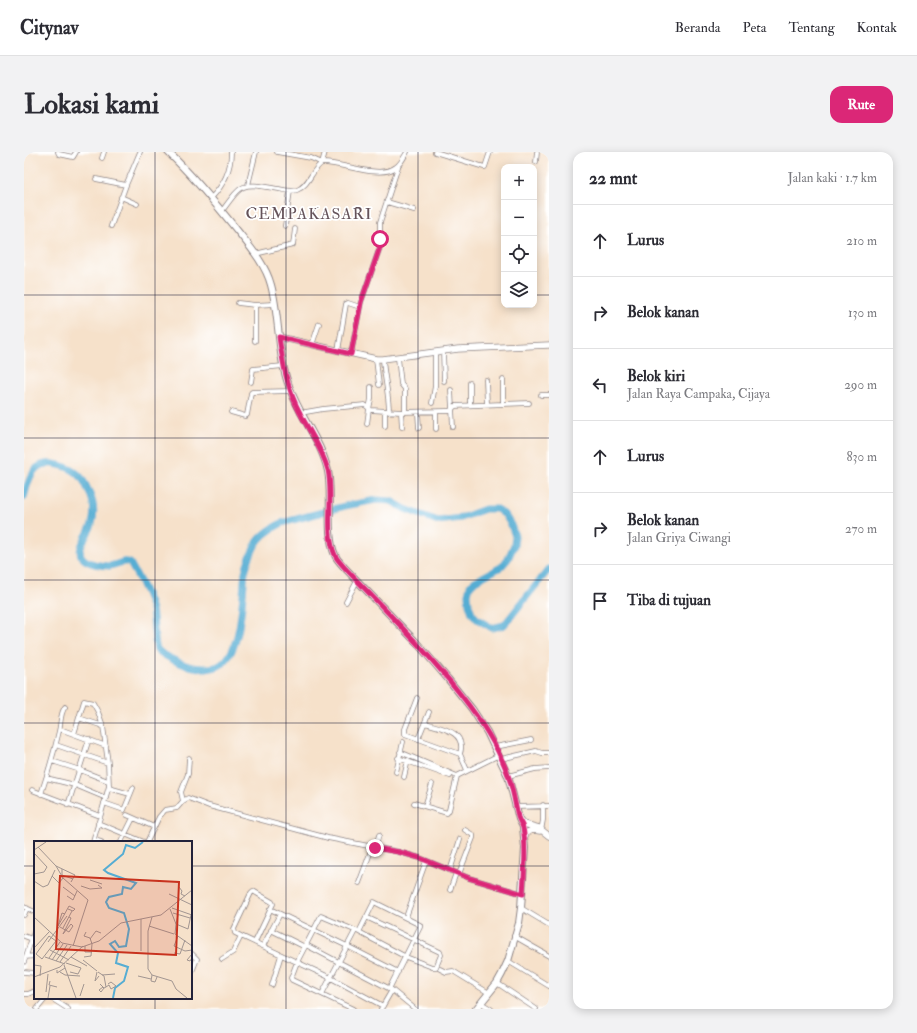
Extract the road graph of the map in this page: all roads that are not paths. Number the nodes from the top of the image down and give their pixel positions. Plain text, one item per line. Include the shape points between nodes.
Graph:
1 (58, 152) edge
2 (76, 152) edge
3 (104, 152) edge
4 (140, 152) edge
5 (168, 152) edge
6 (231, 152) edge
7 (256, 152) edge
8 (277, 152) edge
9 (325, 152) edge
10 (407, 152) edge
11 (435, 152) edge
12 (490, 152) edge
13 (537, 152) edge
14 (450, 154) edge
15 (102, 158) dead end
16 (536, 162) dead end
17 (322, 163) junction
18 (398, 166) junction
19 (96, 179) dead end
20 (126, 185) junction
21 (248, 185) junction
22 (290, 191) junction
23 (121, 197) junction
24 (212, 198) junction
25 (387, 202) junction
26 (138, 204) dead end
27 (414, 210) dead end
28 (222, 211) junction
29 (111, 226) dead end
30 (285, 226) dead end
31 (295, 229) dead end
32 (255, 254) junction
33 (238, 303) dead end
34 (274, 304) junction
35 (255, 305) junction
36 (360, 307) junction
37 (319, 324) dead end
38 (279, 337) junction
39 (255, 341) dead end
40 (312, 344) junction
41 (549, 345) edge
42 (338, 350) junction
43 (444, 351) junction
44 (435, 352) junction
45 (351, 354) junction
46 (398, 358) junction
47 (376, 359) junction
48 (383, 359) junction
49 (283, 366) junction
50 (486, 380) dead end
51 (503, 380) dead end
52 (444, 381) dead end
53 (251, 382) dead end
54 (470, 383) dead end
55 (379, 385) dead end
56 (371, 386) dead end
57 (451, 390) dead end
58 (290, 391) junction
59 (540, 395) dead end
60 (549, 395) edge
61 (432, 403) dead end
62 (529, 403) dead end
63 (487, 404) junction
64 (503, 404) junction
65 (470, 405) junction
66 (369, 409) junction
67 (452, 410) junction
68 (387, 411) junction
69 (231, 412) dead end
70 (403, 412) junction
71 (436, 412) junction
72 (300, 413) junction
73 (418, 413) junction
74 (367, 424) dead end
75 (385, 426) dead end
76 (402, 427) dead end
77 (453, 427) dead end
78 (418, 428) dead end
79 (436, 430) dead end
80 (357, 580) junction
81 (346, 602) dead end
82 (417, 698) dead end
83 (65, 707) dead end
84 (98, 712) junction
85 (429, 712) dead end
86 (80, 718) junction
87 (95, 723) junction
88 (425, 723) junction
89 (103, 726) junction
90 (60, 729) junction
91 (74, 734) junction
92 (89, 739) junction
93 (418, 740) junction
94 (531, 740) dead end
95 (403, 742) dead end
96 (56, 745) junction
97 (106, 746) junction
98 (495, 747) junction
99 (400, 752) junction
100 (549, 752) edge
101 (460, 754) junction
102 (84, 755) junction
103 (500, 757) junction
104 (190, 758) dead end
105 (398, 758) junction
106 (408, 760) junction
107 (52, 761) junction
108 (108, 763) junction
109 (549, 768) edge
110 (80, 770) junction
111 (466, 770) junction
112 (396, 772) dead end
113 (508, 776) junction
114 (404, 777) dead end
115 (457, 777) junction
116 (46, 778) junction
117 (108, 781) junction
118 (432, 784) dead end
119 (75, 785) junction
120 (109, 788) junction
121 (133, 788) dead end
122 (32, 790) dead end
123 (41, 794) junction
124 (130, 794) junction
125 (106, 798) junction
126 (183, 801) junction
127 (414, 803) dead end
128 (68, 804) junction
129 (104, 804) junction
130 (543, 805) junction
131 (425, 806) junction
132 (549, 806) edge
133 (516, 807) junction
134 (127, 815) dead end
135 (100, 816) junction
136 (133, 818) junction
137 (519, 819) junction
138 (98, 823) junction
139 (154, 827) junction
140 (465, 830) dead end
141 (544, 832) edge
142 (126, 834) junction
143 (379, 835) dead end
144 (524, 838) junction
145 (460, 839) dead end
146 (93, 841) edge
147 (122, 841) edge
148 (142, 841) edge
149 (147, 841) edge
150 (374, 848) junction
151 (426, 861) junction
152 (450, 871) junction
153 (458, 874) junction
154 (359, 883) dead end
155 (450, 890) dead end
156 (523, 894) junction
157 (25, 908) edge
158 (521, 908) junction
159 (270, 909) junction
160 (280, 914) junction
161 (24, 915) edge
162 (366, 917) junction
163 (406, 917) junction
164 (549, 926) edge
165 (271, 930) junction
166 (314, 930) junction
167 (357, 932) junction
168 (24, 936) edge
169 (241, 936) junction
170 (514, 936) junction
171 (33, 939) edge
172 (414, 940) junction
173 (255, 942) junction
174 (262, 946) junction
175 (306, 946) junction
176 (347, 946) junction
177 (192, 954) edge
178 (281, 955) junction
179 (25, 956) edge
180 (549, 956) edge
181 (406, 957) junction
182 (222, 959) dead end
183 (508, 961) junction
184 (24, 962) edge
185 (298, 962) junction
186 (339, 962) junction
187 (440, 969) dead end
188 (192, 971) edge
189 (24, 972) edge
190 (398, 972) junction
191 (34, 973) edge
192 (331, 978) junction
193 (497, 983) junction
194 (272, 985) dead end
195 (549, 986) edge
196 (390, 990) junction
197 (34, 992) edge
198 (489, 993) junction
199 (24, 994) edge
200 (322, 994) junction
201 (40, 999) edge
202 (45, 999) edge
203 (53, 999) edge
204 (42, 1003) junction
205 (481, 1003) junction
206 (61, 1004) junction
207 (382, 1008) edge
208 (32, 1009) edge
209 (37, 1009) edge
210 (58, 1009) edge
211 (68, 1009) edge
212 (352, 1009) edge
213 (415, 1009) edge
214 (476, 1009) edge
215 (491, 1009) edge
216 (536, 1009) edge

1 - 2 street via 73,157
3 - 15 street
4 - 20 street
5 - 24 main road
6 - 24 street via 227,176
7 - 21 street
8 - 17 street via 311,158
9 - 17 street
10 - 18 street
11 - 14 street
12 - 14 street via 485,167
13 - 16 street
17 - 18 street via 359,170 384,171
17 - 22 street via 300,188
18 - 25 street
19 - 20 street
20 - 23 street
21 - 22 street
21 - 28 street via 238,190
22 - 30 street
23 - 26 street
23 - 29 street
24 - 28 main road
25 - 27 street
25 - 36 street via 380,225 380,247
28 - 32 main road
31 - 32 street via 293,245
32 - 34 main road via 268,276
33 - 35 street
34 - 35 street
34 - 38 main road
35 - 39 street
36 - 42 street via 346,304
36 - 45 street
37 - 40 street
38 - 40 street
38 - 49 main road
40 - 42 street
41 - 43 street
42 - 45 street
43 - 44 street
43 - 52 street
44 - 46 street
44 - 61 street
45 - 47 street
46 - 48 street
46 - 70 street via 401,384 405,389
47 - 48 street
47 - 55 street
48 - 68 street via 389,394
49 - 53 street via 253,369
49 - 58 main road
50 - 63 street
51 - 64 street
54 - 65 street
56 - 66 street
57 - 67 street
58 - 69 street via 251,392 247,415
58 - 72 main road
59 - 60 street
62 - 64 street
63 - 64 street
63 - 65 street
65 - 67 street via 456,406
66 - 68 street
66 - 72 street via 366,406 344,406
66 - 74 street
67 - 71 street
67 - 77 street
68 - 70 street
68 - 75 street
70 - 73 street
70 - 76 street
71 - 73 street
71 - 79 street
72 - 80 main road via 317,441 328,470 331,490 330,531 335,556
73 - 78 street
80 - 81 street
80 - 98 main road via 448,679 475,714
82 - 93 street via 404,732
83 - 90 street
84 - 86 street via 93,703 84,701
84 - 87 street
84 - 89 street
85 - 88 street
86 - 87 street
86 - 91 street
87 - 89 street
88 - 93 street
88 - 101 street via 456,735 461,744
89 - 97 street
90 - 91 street
90 - 96 street
91 - 92 street
92 - 97 street
92 - 102 street
93 - 101 street
94 - 98 street
95 - 99 street
96 - 102 street
96 - 107 street
97 - 108 street
98 - 103 main road
99 - 105 street
99 - 115 street
100 - 103 street via 536,751
101 - 111 street
102 - 108 street
102 - 110 street
103 - 111 street
103 - 113 main road
104 - 126 street via 188,774 180,792
105 - 106 street
105 - 112 street
106 - 114 street
106 - 115 street
107 - 110 street
107 - 116 street
108 - 117 street
109 - 113 street
110 - 117 street
110 - 119 street
111 - 115 street
113 - 133 main road
115 - 131 street via 449,812
116 - 119 street
116 - 123 street
117 - 120 street
118 - 131 street
119 - 125 street
119 - 128 street
120 - 124 street
120 - 125 street
121 - 124 street
122 - 123 street
123 - 128 street
124 - 129 street via 124,810
125 - 129 street
126 - 139 street via 178,808 165,810
126 - 150 street via 188,798 266,822
127 - 131 street
128 - 135 street
129 - 135 street
130 - 132 street
130 - 133 street
130 - 141 street
133 - 137 main road
134 - 136 street
135 - 138 street
136 - 139 street
136 - 142 street
137 - 141 street via 524,824
137 - 144 main road
138 - 142 street
138 - 146 street
139 - 149 street
140 - 153 street via 473,835 473,838
141 - 144 street via 533,830 527,832
142 - 147 street
142 - 148 street
143 - 150 street
144 - 156 main road
145 - 152 street
150 - 151 street via 399,852
150 - 154 street
151 - 152 street
151 - 163 street
152 - 153 street
153 - 155 street
153 - 156 street
156 - 158 main road
157 - 161 street
158 - 164 street
158 - 170 main road
159 - 160 street
159 - 169 street via 272,902 251,892 234,929 235,933
159 - 173 street
160 - 165 street
160 - 166 street
162 - 163 street via 372,903 375,902
162 - 167 street
162 - 172 street
163 - 172 street via 420,925
165 - 174 street
165 - 175 street
166 - 167 street via 322,916
166 - 175 street
166 - 176 street
167 - 176 street
167 - 181 street
168 - 171 street
169 - 173 street
169 - 182 street via 233,952
170 - 180 street
170 - 183 main road
171 - 179 street
172 - 181 street
172 - 181 street via 440,952 436,967
173 - 174 street
174 - 178 street
175 - 185 street
175 - 186 street
176 - 186 street
176 - 190 street
177 - 188 street via 197,959
178 - 185 street
178 - 194 street
179 - 184 street
181 - 190 street
183 - 193 main road
183 - 195 street
185 - 192 street
185 - 200 street via 291,975 292,980
186 - 192 street
186 - 196 street
187 - 198 street via 446,972 453,971
189 - 191 street
190 - 196 street
192 - 200 street
192 - 207 street
193 - 198 main road
193 - 216 street
196 - 207 street
196 - 213 street
197 - 199 street
198 - 205 main road
200 - 212 street
201 - 204 street
202 - 204 street
203 - 206 street
204 - 209 street
205 - 214 main road
205 - 215 street
206 - 210 street
206 - 211 street
208 - 209 street

